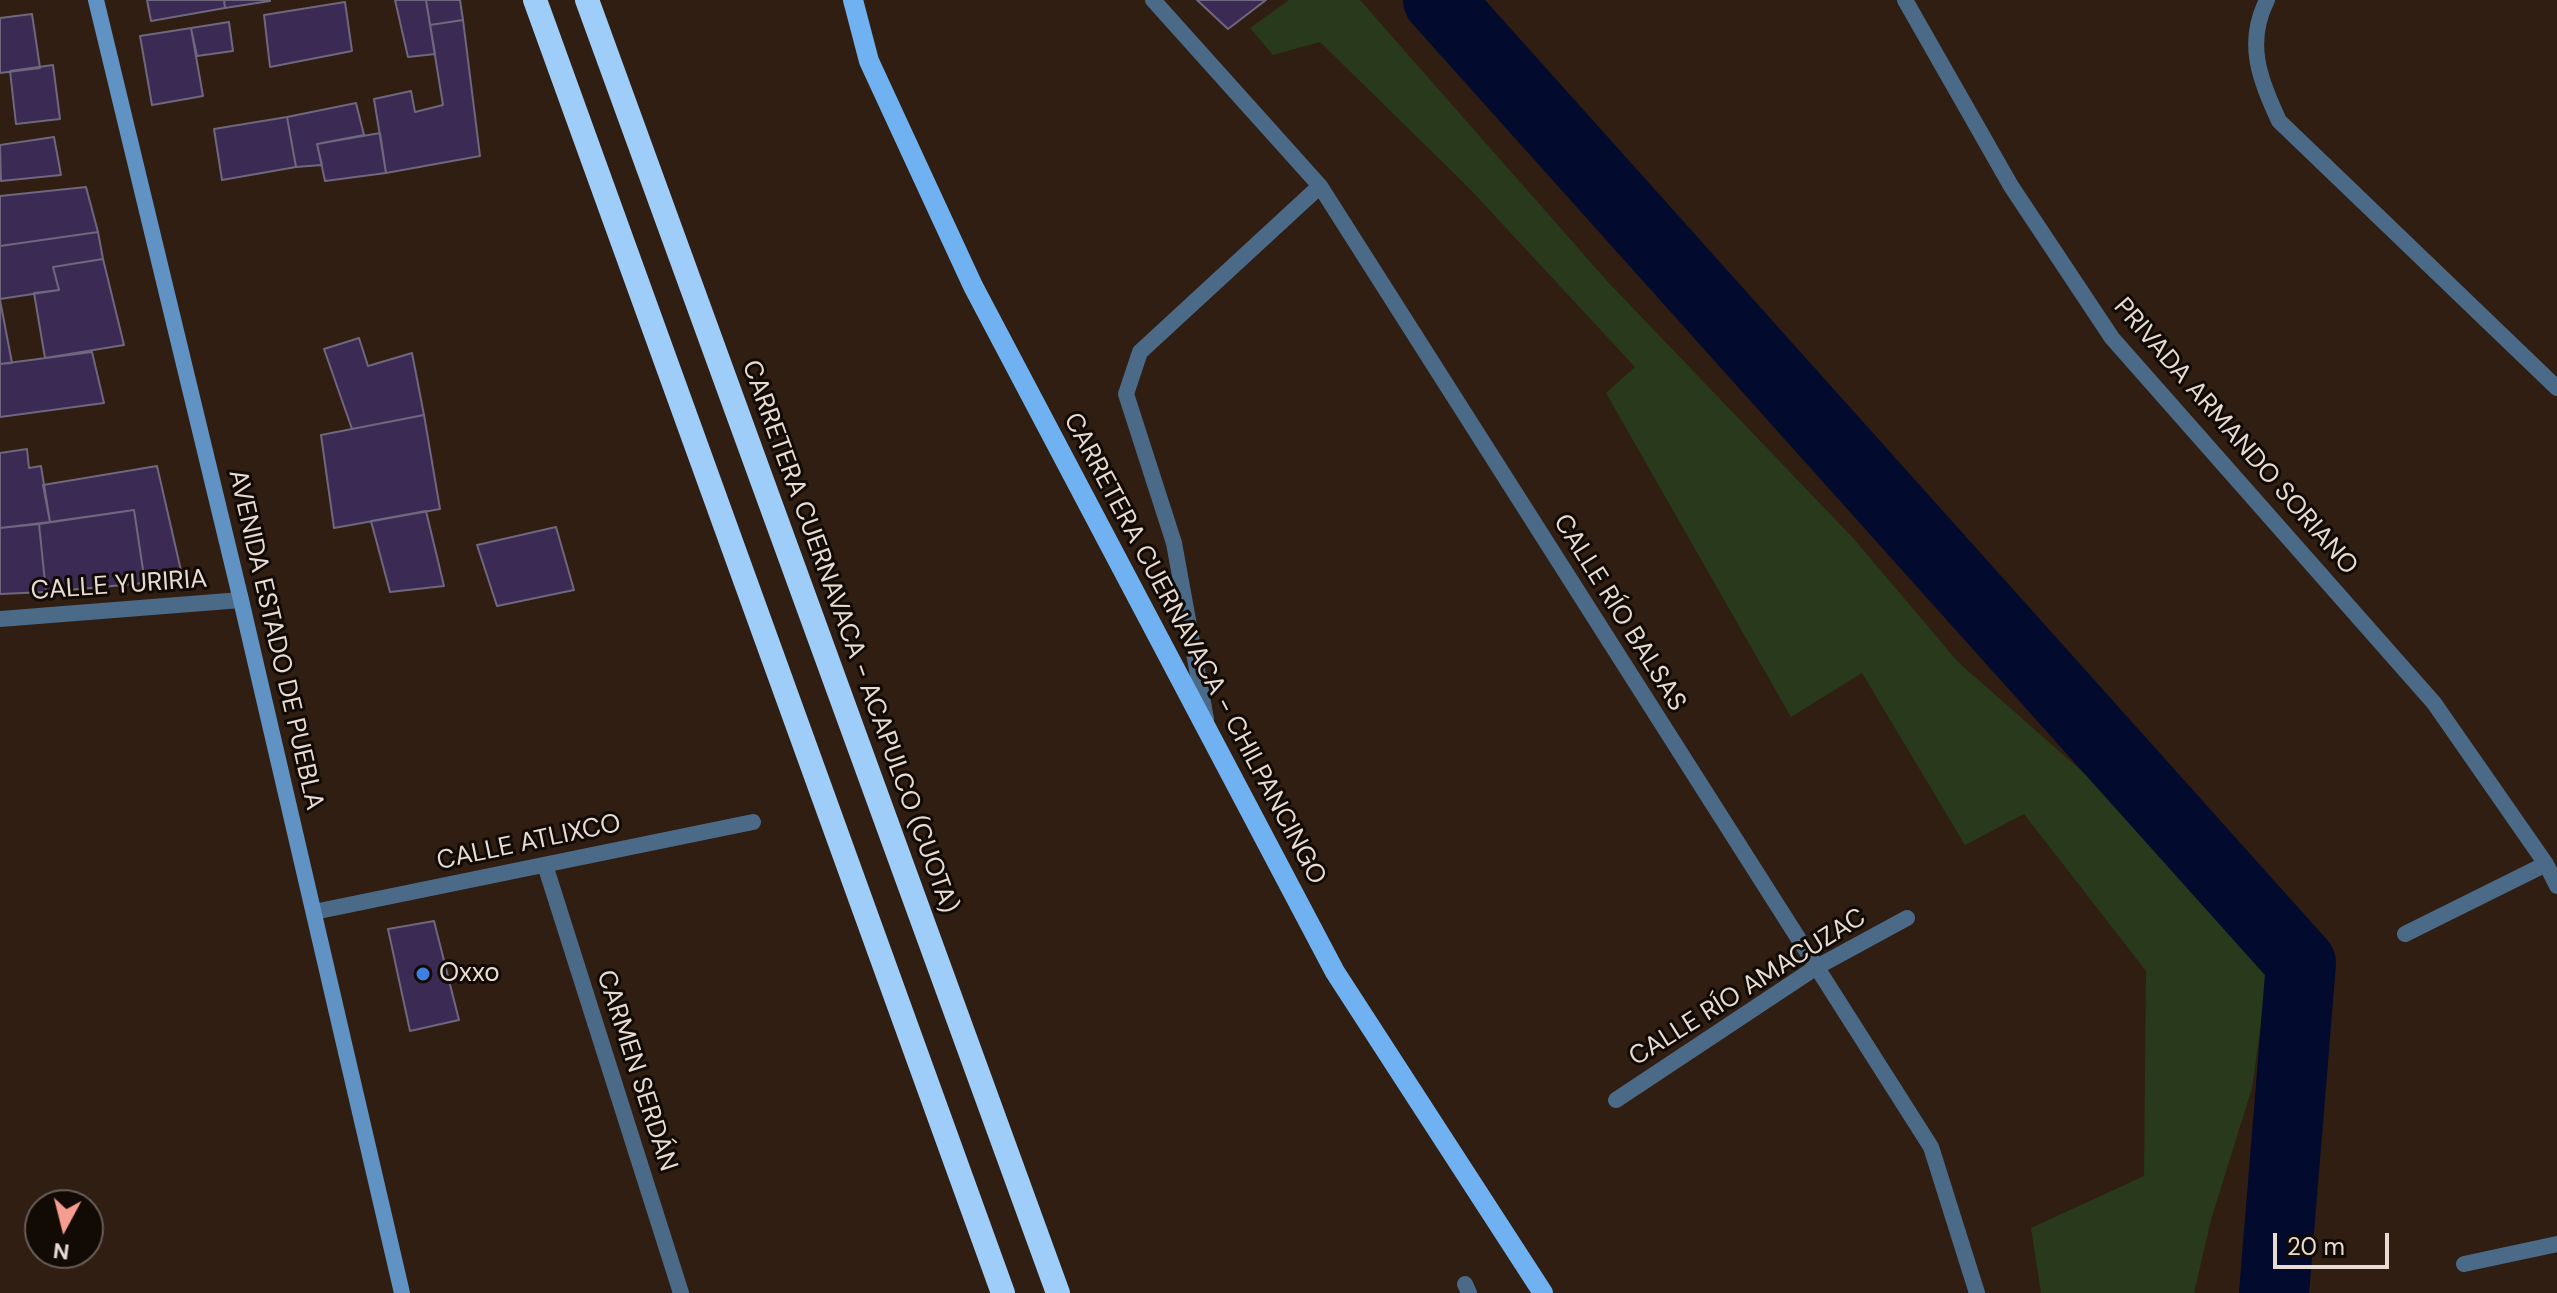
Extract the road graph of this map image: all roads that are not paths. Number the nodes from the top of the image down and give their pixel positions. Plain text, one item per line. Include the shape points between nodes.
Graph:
1 (96, 0) edge
2 (535, 0) edge
3 (587, 0) edge
4 (853, 0) edge
5 (1153, 0) edge
6 (1905, 0) edge
7 (2267, 0) edge
8 (1320, 186) junction
9 (2557, 388) edge
10 (241, 600) junction
11 (0, 619) edge
12 (1209, 733) junction
13 (753, 822) dead end
14 (2546, 864) junction
15 (545, 865) junction
16 (2557, 886) edge
17 (314, 912) junction
18 (1907, 918) dead end
19 (2405, 934) dead end
20 (1815, 968) junction
21 (1616, 1100) dead end
22 (2557, 1244) edge
23 (2464, 1264) dead end
24 (402, 1293) edge
25 (681, 1293) edge
26 (1003, 1293) edge
27 (1058, 1293) edge
28 (1543, 1293) edge
29 (1977, 1293) edge

1 - 10 street, AVENIDA ESTADO DE PUEBLA
2 - 26 highway
3 - 27 highway, CARRETERA CUERNAVACA - ACAPULCO (CUOTA)
4 - 12 main road, CARRETERA CUERNAVACA - CHILPANCINGO via 869,61 973,286
5 - 8 street, CALLE RÍO BALSAS
6 - 14 street, PRIVADA ARMANDO SORIANO via 2011,186 2112,338 2434,703
7 - 9 street via 2257,21 2257,72 2279,121
8 - 12 street via 1140,352 1126,394 1174,543
8 - 20 street, CALLE RÍO BALSAS
10 - 11 street, CALLE YURIRIA
10 - 17 street, AVENIDA ESTADO DE PUEBLA
12 - 28 main road, CARRETERA CUERNAVACA - CHILPANCINGO via 1335,972
13 - 15 street, CALLE ATLIXCO
14 - 16 street, PRIVADA ARMANDO SORIANO
14 - 19 street
15 - 17 street, CALLE ATLIXCO
15 - 25 street, CARMEN SERDÁN
17 - 24 street, AVENIDA ESTADO DE PUEBLA
18 - 20 street, CALLE RÍO AMACUZAC
20 - 21 street, CALLE RÍO AMACUZAC
20 - 29 street, CALLE RÍO BALSAS via 1931,1147
22 - 23 street

